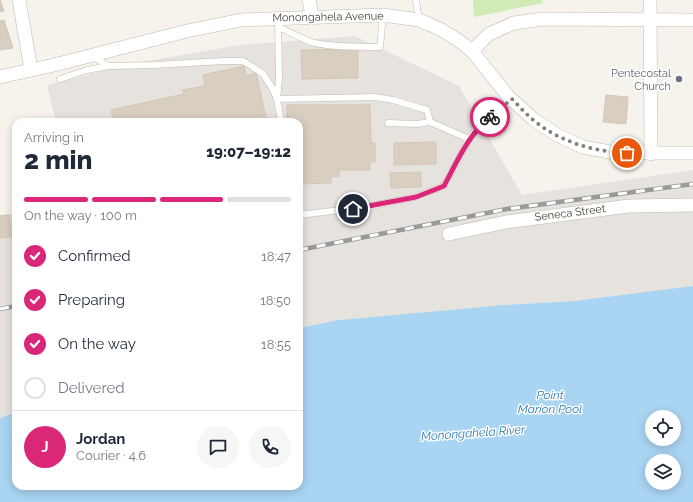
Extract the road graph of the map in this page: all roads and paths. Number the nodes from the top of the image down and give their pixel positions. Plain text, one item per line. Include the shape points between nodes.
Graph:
1 (19, 0) edge
2 (309, 0) edge
3 (416, 0) edge
4 (650, 0) edge
5 (383, 15) junction
6 (312, 16) junction
7 (419, 20) junction
8 (649, 20) junction
9 (693, 20) edge
10 (278, 22) junction
11 (472, 51) junction
12 (91, 56) junction
13 (109, 66) junction
14 (31, 70) junction
15 (0, 77) edge
16 (60, 79) dead end
17 (277, 99) junction
18 (512, 99) junction
19 (280, 118) edge
20 (430, 122) junction
21 (388, 123) dead end
22 (469, 139) junction
23 (693, 153) edge
24 (651, 154) junction
25 (693, 205) edge
26 (303, 215) edge
27 (449, 234) dead end

1 - 14 street
2 - 6 street
3 - 7 lane
4 - 8 street
5 - 6 street, Monongahela Avenue
5 - 7 street, Monongahela Avenue
5 - 10 lane via 380,47 314,43
6 - 10 street, Monongahela Avenue
7 - 11 street, Monongahela Avenue via 452,36
8 - 9 street
8 - 11 street via 542,19 514,23 489,34
8 - 24 street
10 - 12 street, Monongahela Avenue via 241,20
10 - 17 lane
11 - 18 street, Monongahela Avenue
12 - 13 lane
12 - 14 street, Monongahela Avenue
13 - 16 lane
13 - 17 lane via 243,61 263,74
14 - 15 street, Monongahela Avenue
17 - 19 lane
17 - 20 lane via 375,97 427,110
18 - 22 lane via 482,123
18 - 24 street, Monongahela Avenue via 533,120 583,147 614,153
20 - 21 lane
20 - 22 lane
22 - 26 lane via 444,186 416,197 366,207
23 - 24 street, Monongahela Avenue
25 - 27 street, Seneca Street via 621,207 506,222

